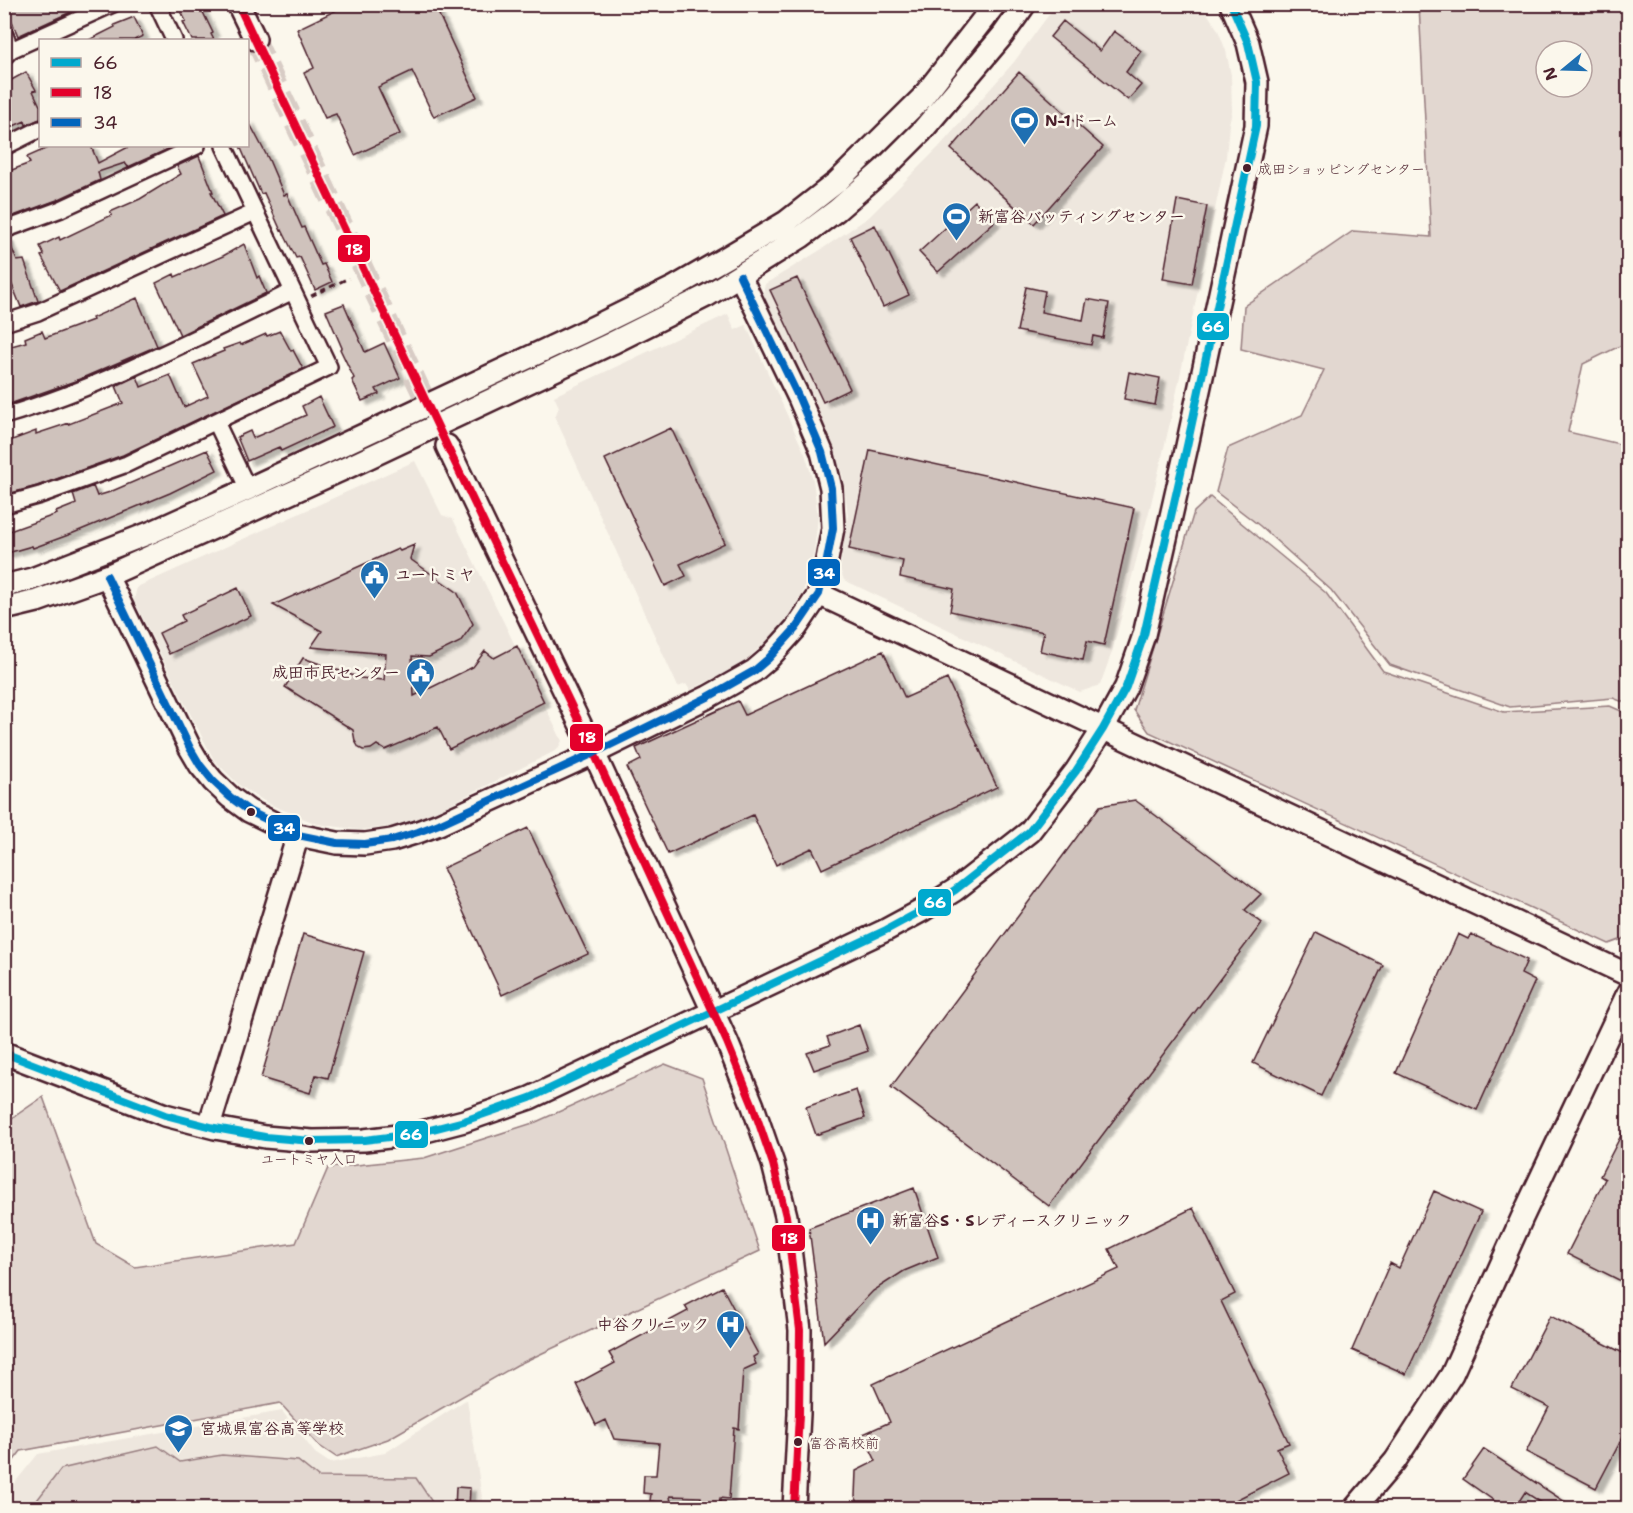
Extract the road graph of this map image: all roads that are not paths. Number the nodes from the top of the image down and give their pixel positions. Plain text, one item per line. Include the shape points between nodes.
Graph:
1 (113, 4) edge
2 (157, 4) edge
3 (238, 4) edge
4 (995, 4) edge
5 (1025, 4) edge
6 (1233, 5) edge
7 (4, 33) edge
8 (174, 39) edge
9 (255, 39) tunnel mouth
10 (8, 53) edge
11 (39, 130) edge
12 (4, 147) edge
13 (195, 147) edge
14 (224, 147) edge
15 (255, 212) junction
16 (4, 230) edge
17 (740, 276) junction
18 (295, 297) junction
19 (4, 323) edge
20 (4, 416) edge
21 (216, 422) junction
22 (447, 446) tunnel mouth
23 (248, 489) junction
24 (4, 505) edge
25 (107, 576) junction
26 (4, 586) edge
27 (819, 594) junction
28 (4, 609) edge
29 (1103, 729) junction
30 (594, 753) junction
31 (298, 835) junction
32 (1629, 975) edge
33 (1629, 993) edge
34 (714, 1012) junction
35 (4, 1053) edge
36 (209, 1126) junction
37 (794, 1509) edge
38 (1355, 1509) edge

1 - 10 street
2 - 8 street
3 - 9 street
4 - 23 street via 922,98 837,182 786,222 673,288
5 - 17 street via 921,132 884,169 801,237
6 - 29 street via 1248,43 1257,82 1256,126 1144,635 1125,687
7 - 10 street
11 - 12 street
13 - 16 street via 61,209
14 - 15 street
15 - 18 street
15 - 19 street via 48,307
17 - 25 street via 602,347
17 - 27 street via 799,398 829,479 833,528
18 - 20 street via 120,374
18 - 21 street via 329,367
21 - 23 street
21 - 24 street via 127,464
22 - 30 street
23 - 26 street via 134,540
25 - 28 street
25 - 31 street via 200,765 249,812
27 - 29 street
27 - 30 street via 782,645 754,671
29 - 32 street
29 - 34 street via 1029,832 955,890 886,930
30 - 31 street via 458,816 392,840 337,843
30 - 34 street
31 - 36 street
33 - 38 street via 1452,1374 1395,1461
34 - 36 street via 530,1098 414,1134 312,1141
34 - 37 street via 753,1106 786,1216 801,1330
35 - 36 street via 165,1115

